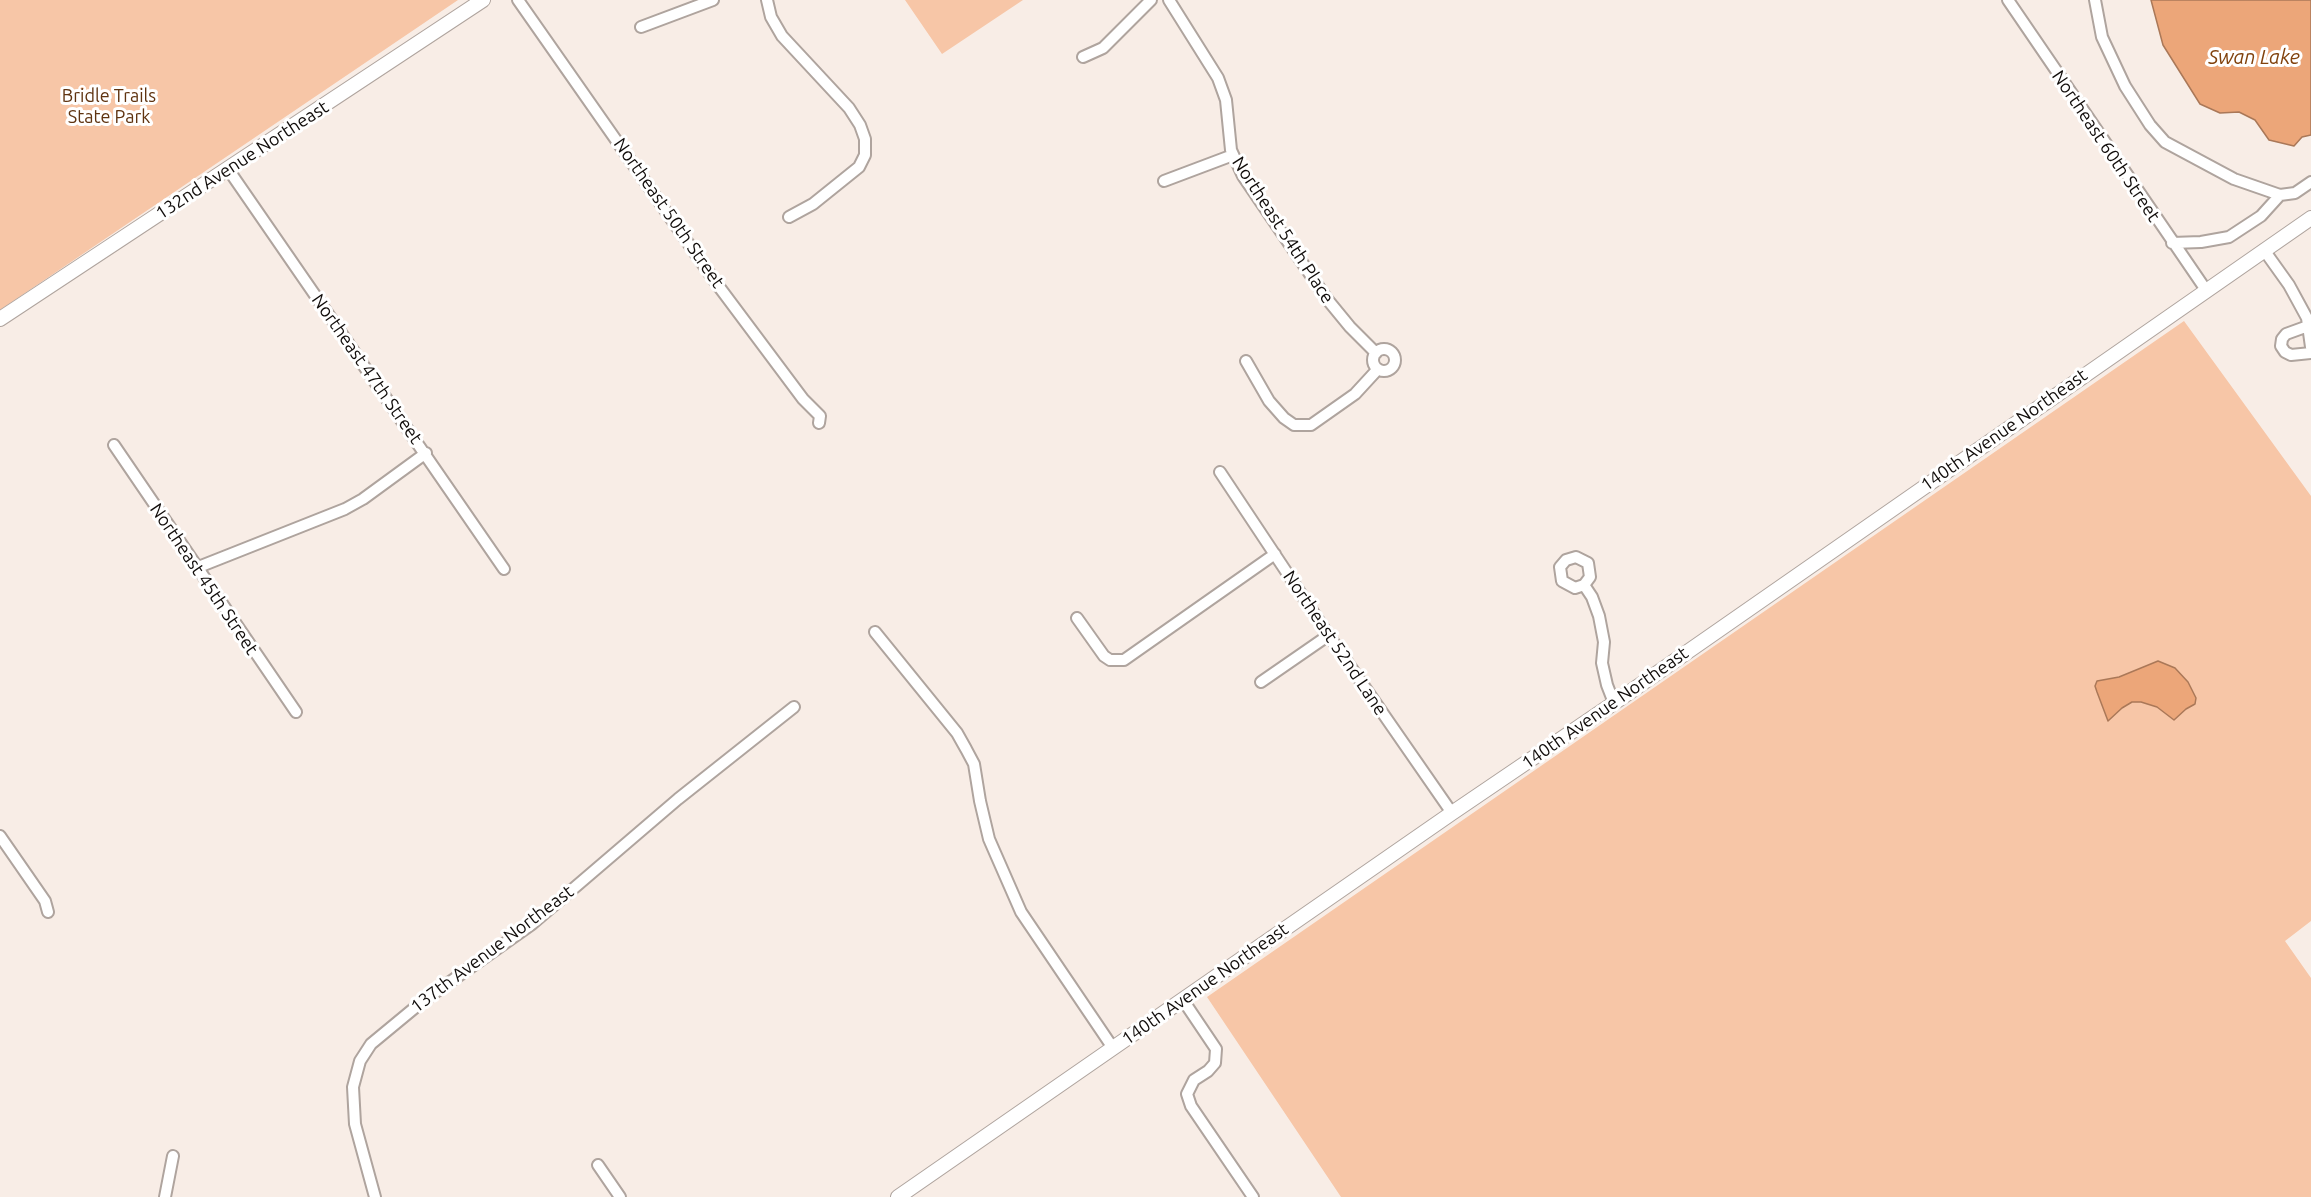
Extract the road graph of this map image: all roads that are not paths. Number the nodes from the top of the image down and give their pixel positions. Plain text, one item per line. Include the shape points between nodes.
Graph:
1 (483, 0) edge
2 (518, 0) edge
3 (713, 0) edge
4 (767, 0) edge
5 (1151, 0) edge
6 (1169, 0) edge
7 (2008, 0) edge
8 (2095, 0) edge
9 (641, 27) dead end
10 (1083, 57) dead end
11 (1233, 155) junction
12 (228, 169) junction
13 (1164, 181) dead end
14 (2311, 182) edge
15 (2280, 195) junction
16 (789, 217) dead end
17 (2311, 218) edge
18 (2172, 243) junction
19 (2264, 250) junction
20 (2206, 290) junction
21 (0, 320) edge
22 (2308, 320) edge
23 (2311, 347) edge
24 (1376, 353) junction
25 (2311, 354) edge
26 (1246, 361) dead end
27 (1378, 369) junction
28 (819, 423) dead end
29 (114, 445) dead end
30 (426, 453) junction
31 (1220, 472) dead end
32 (1275, 554) junction
33 (196, 568) junction
34 (504, 569) dead end
35 (1584, 585) dead end
36 (1077, 618) dead end
37 (875, 632) dead end
38 (1329, 635) junction
39 (1261, 682) dead end
40 (1614, 703) junction
41 (794, 707) dead end
42 (296, 712) dead end
43 (1452, 813) junction
44 (0, 836) edge
45 (48, 912) dead end
46 (1183, 1000) junction
47 (1113, 1048) junction
48 (173, 1156) dead end
49 (598, 1165) dead end
50 (165, 1197) edge
51 (375, 1197) edge
52 (620, 1197) edge
53 (898, 1197) edge
54 (1253, 1197) edge

1 - 12 street, 132nd Avenue Northeast
2 - 28 street, Northeast 50th Street via 714,280 820,416
3 - 9 street
4 - 16 street via 782,36 849,108 865,140 865,154 859,167 813,204
5 - 10 street via 1103,48
6 - 11 street, Northeast 54th Place via 1218,78 1227,100
7 - 18 street, Northeast 60th Street
8 - 15 street via 2102,37 2125,86 2165,142 2234,179
11 - 13 street
11 - 24 street, Northeast 54th Place via 1327,300
12 - 21 street, 132nd Avenue Northeast
12 - 30 street, Northeast 47th Street
14 - 15 street via 2295,193
15 - 18 street via 2260,216 2229,237
17 - 19 street, 140th Avenue Northeast
18 - 20 street, Northeast 60th Street
19 - 20 street, 140th Avenue Northeast
19 - 22 street
20 - 40 street, 140th Avenue Northeast
22 - 23 street
22 - 25 street via 2286,334 2281,346 2291,355
24 - 27 street via 1373,360
24 - 27 street, Northeast 54th Place via 1390,351 1395,360 1390,369
26 - 27 street via 1269,401 1294,425 1311,424 1355,394
29 - 33 street, Northeast 45th Street
30 - 33 street via 345,509
30 - 34 street, Northeast 47th Street
31 - 32 street, Northeast 52nd Lane
32 - 36 street via 1124,660 1104,656
32 - 38 street, Northeast 52nd Lane
33 - 42 street, Northeast 45th Street
35 - 40 street via 1599,616 1604,642 1602,663
37 - 47 street via 961,741 974,764 990,839 1021,912
38 - 39 street
38 - 43 street, Northeast 52nd Lane
40 - 43 street, 140th Avenue Northeast
41 - 51 street, 137th Avenue Northeast via 678,799 532,924 423,1001 371,1044 360,1061 353,1087 355,1124
43 - 46 street, 140th Avenue Northeast
44 - 45 street via 45,901
46 - 47 street, 140th Avenue Northeast
46 - 54 street via 1216,1049 1215,1063 1194,1080 1187,1094 1191,1106
47 - 53 street, 140th Avenue Northeast
48 - 50 street
49 - 52 street

